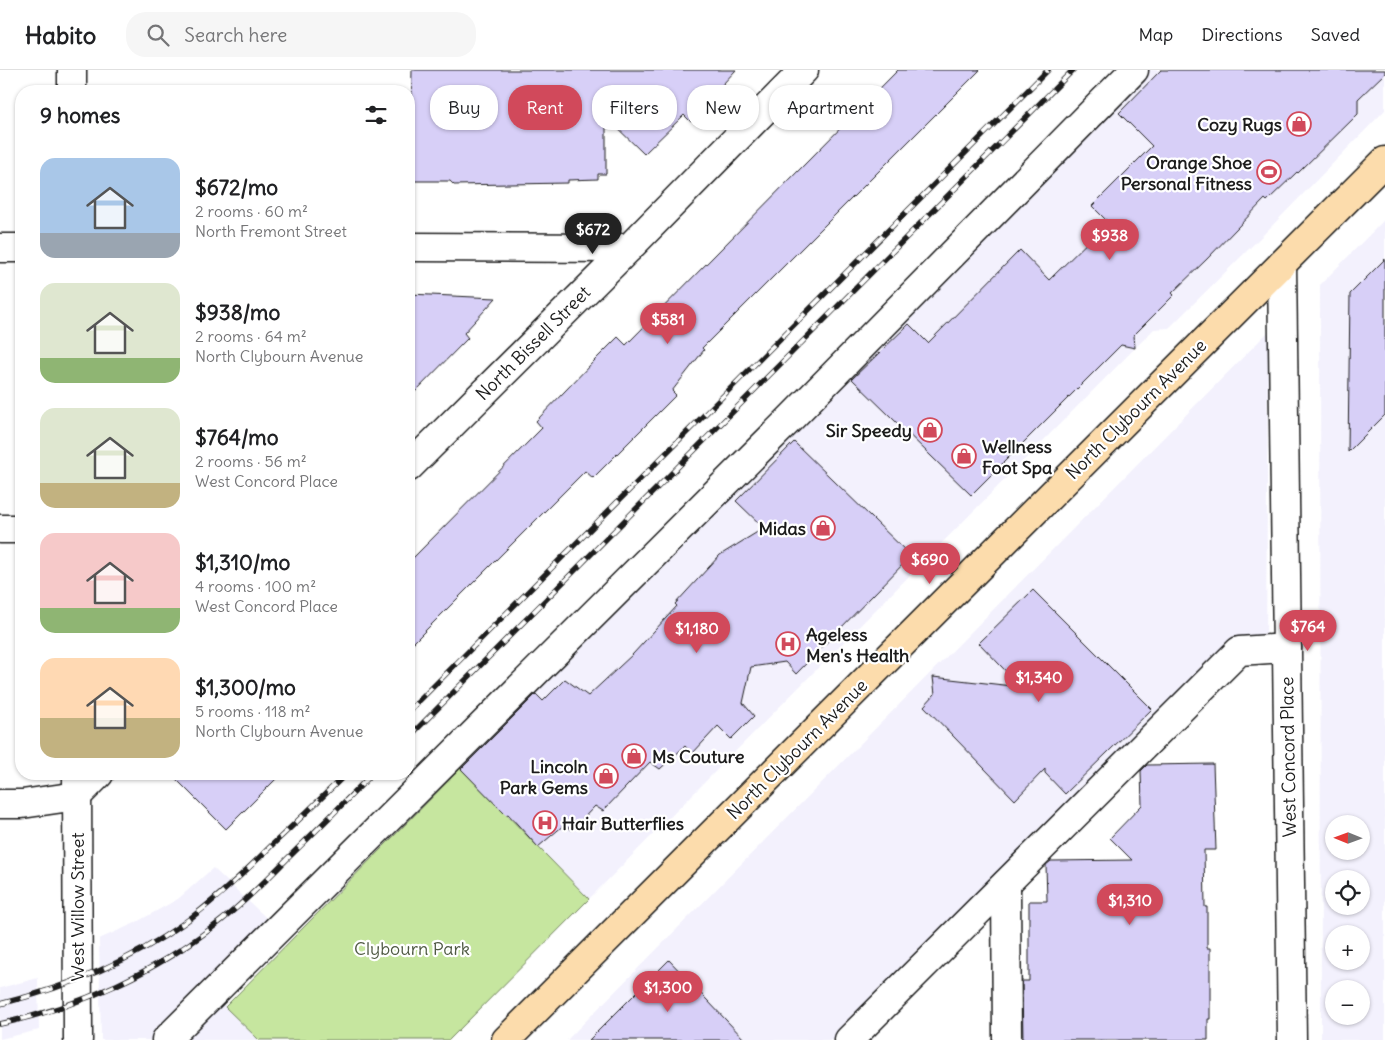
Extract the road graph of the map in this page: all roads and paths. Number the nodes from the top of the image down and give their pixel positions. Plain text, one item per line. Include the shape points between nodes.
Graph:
1 (72, 70) edge
2 (804, 70) edge
3 (1134, 70) edge
4 (72, 85) edge
5 (1385, 161) edge
6 (415, 247) edge
7 (0, 248) edge
8 (15, 248) edge
9 (629, 248) junction
10 (1282, 264) junction
11 (415, 461) edge
12 (0, 529) edge
13 (15, 529) edge
14 (1286, 648) junction
15 (77, 785) edge
16 (0, 804) edge
17 (1006, 884) junction
18 (78, 1040) edge
19 (166, 1040) edge
20 (506, 1040) edge
21 (849, 1040) edge
22 (1007, 1040) edge
23 (1292, 1040) edge

1 - 4 street
2 - 9 street, North Bissell Street
3 - 19 street via 791,418
5 - 10 main road, North Clybourn Avenue
6 - 9 street
7 - 8 street
9 - 11 street, North Bissell Street
10 - 14 street, West Concord Place
10 - 20 main road, North Clybourn Avenue
12 - 13 street
14 - 17 street via 1239,651
14 - 23 street, West Concord Place
15 - 16 street via 22,804
15 - 18 street, West Willow Street
17 - 21 street
17 - 22 street

